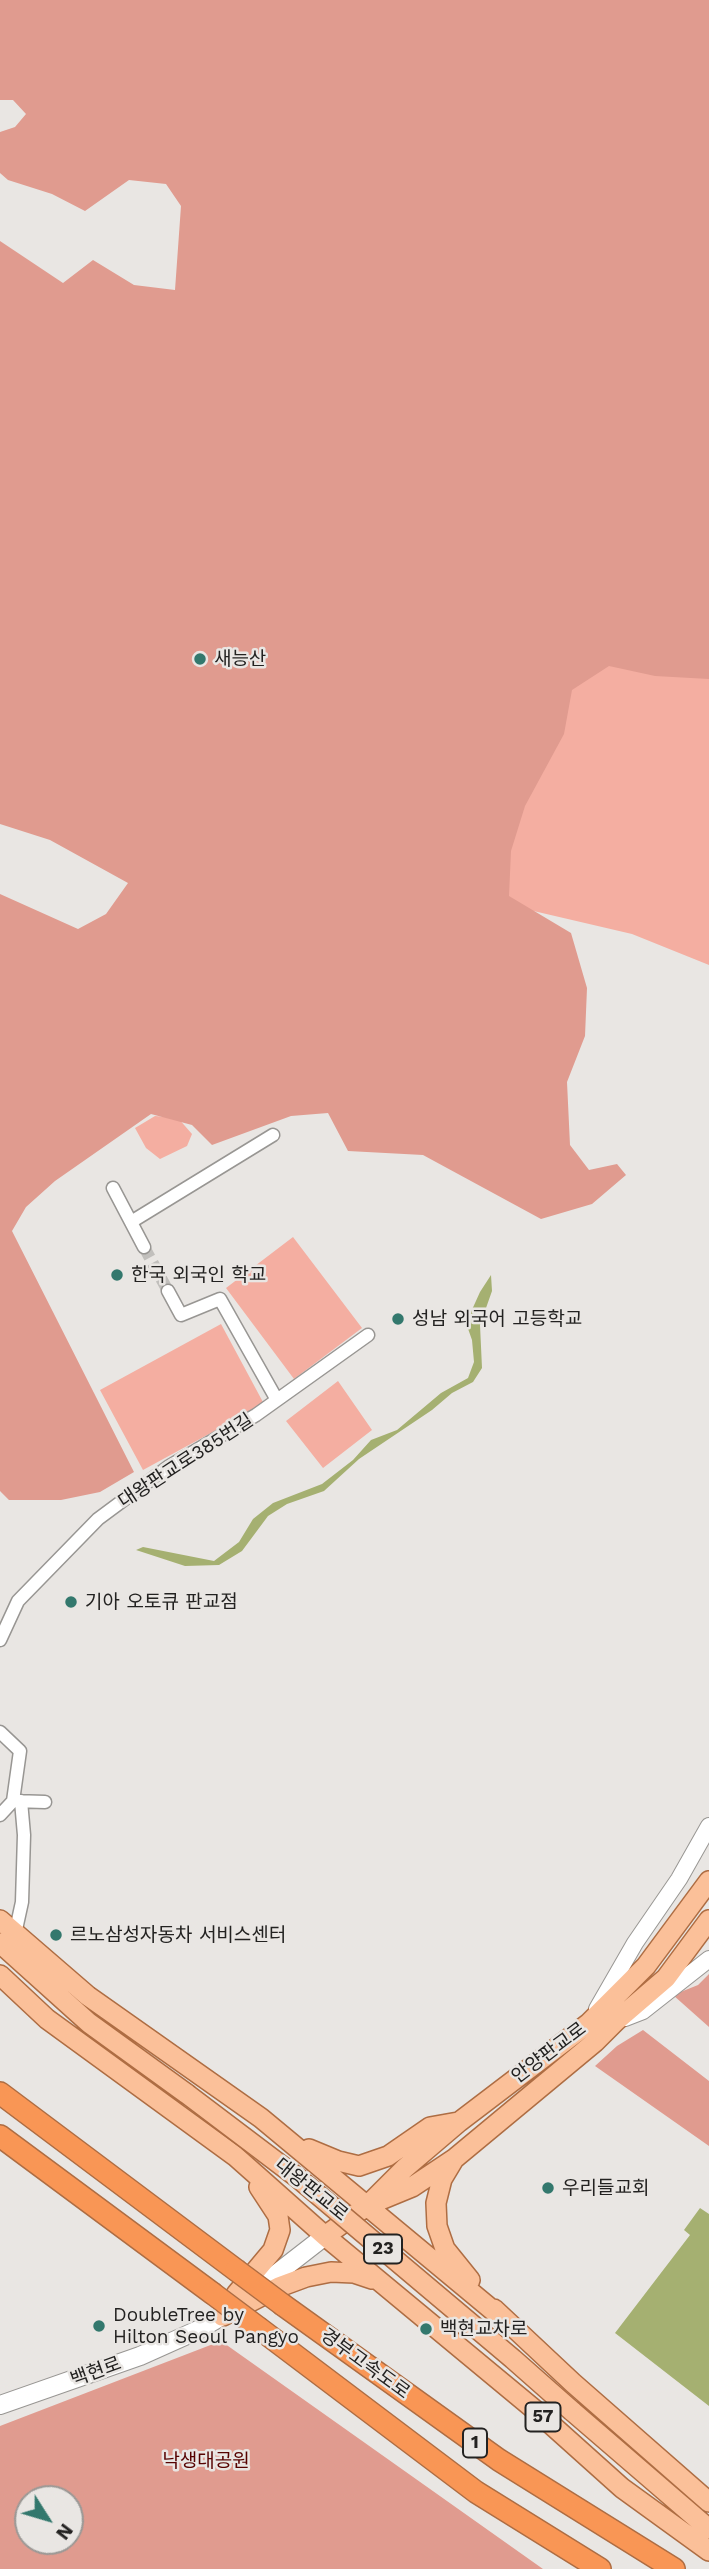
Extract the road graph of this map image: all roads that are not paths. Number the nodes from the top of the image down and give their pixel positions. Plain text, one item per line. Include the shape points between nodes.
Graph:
1 (272, 1135) dead end
2 (113, 1188) dead end
3 (131, 1222) junction
4 (144, 1247) tunnel mouth
5 (168, 1291) tunnel mouth
6 (368, 1335) dead end
7 (277, 1400) junction
8 (0, 1640) edge
9 (0, 1732) edge
10 (17, 1801) junction
11 (45, 1802) dead end
12 (0, 1815) edge
13 (709, 1826) edge
14 (709, 1881) edge
15 (0, 1920) edge
16 (709, 1920) edge
17 (8, 1938) edge
18 (709, 1959) edge
19 (0, 1975) edge
20 (616, 2021) junction
21 (589, 2023) junction
22 (0, 2093) edge
23 (261, 2118) junction
24 (459, 2122) junction
25 (0, 2136) edge
26 (235, 2155) junction
27 (454, 2159) junction
28 (368, 2205) junction
29 (325, 2236) junction
30 (379, 2280) junction
31 (222, 2316) junction
32 (502, 2318) junction
33 (0, 2405) edge
34 (709, 2502) edge
35 (709, 2529) edge
36 (709, 2550) edge
37 (600, 2569) edge
38 (674, 2569) edge

1 - 3 street
2 - 3 street
3 - 4 street
5 - 7 street via 181,1315 220,1299
6 - 7 street, 대왕판교로385번길
7 - 8 street, 대왕판교로385번길 via 168,1467 98,1519 18,1601
9 - 10 street via 20,1751
10 - 11 street
10 - 12 street
10 - 17 street via 24,1835 22,1902
13 - 21 street
14 - 21 main road, 안양판교로 / 57 via 646,1966
15 - 17 main road, 대왕판교로
16 - 20 main road, 안양판교로 / 57 via 666,1979
17 - 23 main road, 대왕판교로
17 - 35 main road, 대왕판교로 / 23, bridge via 89,2023 298,2178
18 - 20 street via 643,2011
19 - 26 main road, 대왕판교로 via 47,2019
20 - 27 main road, 안양판교로 / 57
21 - 24 main road, 안양판교로 / 57
22 - 38 highway, 경부고속도로 / 1, bridge via 499,2460
23 - 24 main road via 312,2150 359,2166 388,2156 430,2127
23 - 28 main road, 대왕판교로
24 - 28 main road, 안양판교로 / 57
25 - 37 highway, 경부고속도로 / 1, bridge via 476,2491
26 - 29 main road, 대왕판교로
26 - 31 main road via 266,2196 280,2230 273,2250
27 - 28 main road, 안양판교로 / 57 via 412,2187
27 - 32 main road, 57 via 442,2179 436,2203 437,2227 445,2249
28 - 29 main road, 안양판교로 / 57
28 - 32 main road, 대왕판교로
29 - 30 main road, 대왕판교로 / 57
29 - 31 main road, 백현로
30 - 31 main road via 331,2272 306,2277
30 - 36 main road, 57 via 622,2488
31 - 33 main road, 백현로 via 140,2356
32 - 34 main road, 57

